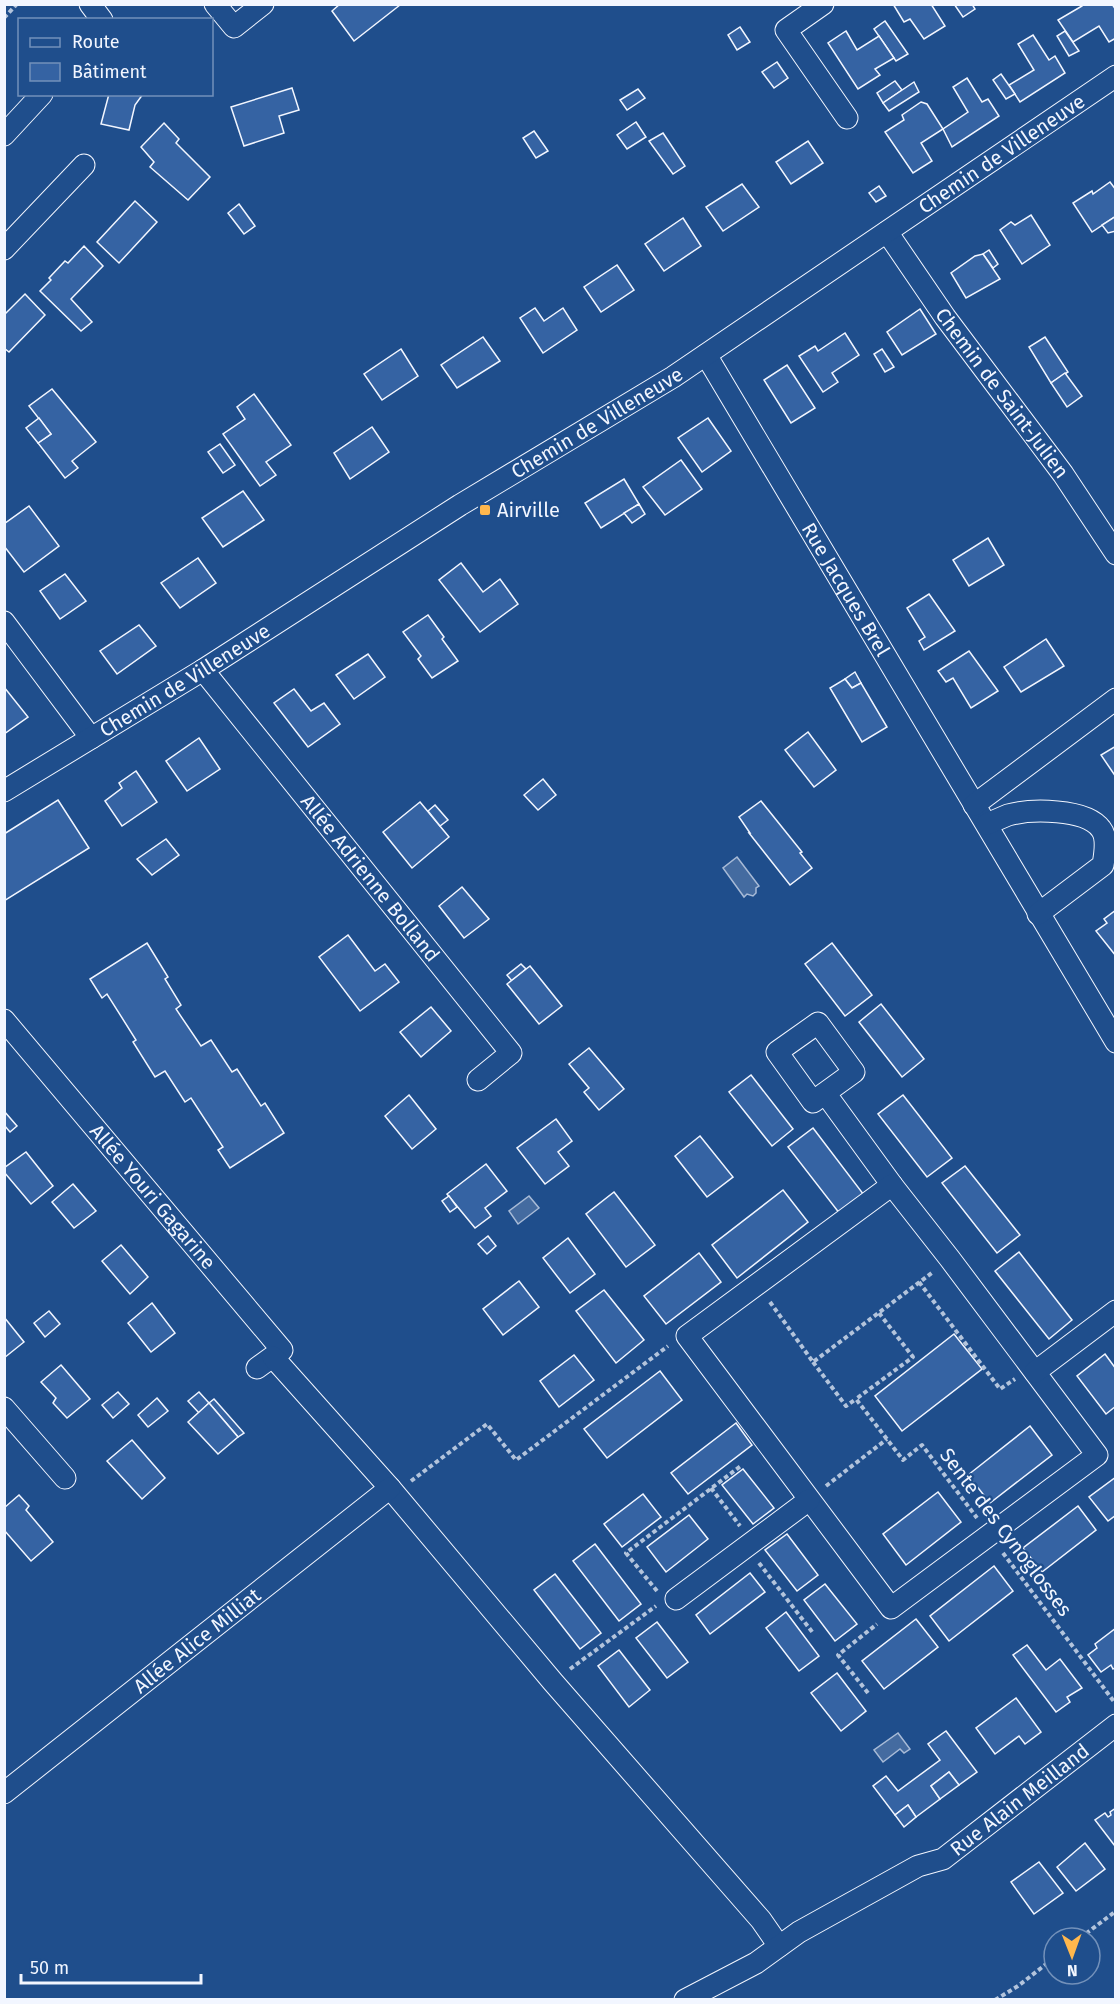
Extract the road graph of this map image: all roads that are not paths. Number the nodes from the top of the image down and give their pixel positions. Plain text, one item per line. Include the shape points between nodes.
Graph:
1 (90, 4) edge
2 (215, 4) edge
3 (263, 4) edge
4 (823, 4) edge
5 (100, 18) edge
6 (1116, 76) edge
7 (40, 96) edge
8 (846, 118) dead end
9 (4, 135) edge
10 (84, 165) dead end
11 (887, 232) junction
12 (4, 249) edge
13 (706, 355) junction
14 (1116, 554) edge
15 (4, 622) edge
16 (203, 670) junction
17 (1116, 699) edge
18 (91, 738) junction
19 (4, 791) edge
20 (974, 804) junction
21 (987, 824) junction
22 (1038, 914) junction
23 (4, 1020) edge
24 (1116, 1042) edge
25 (478, 1080) dead end
26 (825, 1093) dead end
27 (891, 1185) junction
28 (1116, 1311) edge
29 (1033, 1370) junction
30 (4, 1408) edge
31 (65, 1478) dead end
32 (392, 1491) junction
33 (809, 1500) junction
34 (670, 1600) road end
35 (1116, 1725) edge
36 (4, 1793) edge
37 (779, 1946) junction
38 (685, 2000) edge

1 - 5 street
2 - 3 street via 234,27
4 - 8 street via 786,30
6 - 11 street, Chemin de Villeneuve
7 - 9 street
10 - 12 street
11 - 13 street, Chemin de Villeneuve
11 - 14 street, Chemin de Saint-Julien via 945,317 1063,474
13 - 16 street, Chemin de Villeneuve via 460,505
13 - 20 street, Rue Jacques Brel
15 - 18 street
16 - 18 street, Chemin de Villeneuve
16 - 25 street, Allée Adrienne Bolland via 511,1053
17 - 20 street
18 - 19 street, Chemin de Villeneuve
20 - 21 street, Rue Jacques Brel
21 - 22 street, Rue Jacques Brel
21 - 22 street via 1010,815 1054,812 1091,820 1102,830 1106,846 1103,865
22 - 24 street, Rue Jacques Brel
23 - 32 street, Allée Youri Gagarine via 282,1350 265,1363
26 - 27 street
27 - 29 street
27 - 33 street via 687,1336
28 - 29 street
29 - 33 street via 1097,1455 891,1608
30 - 31 street
32 - 36 street, Allée Alice Milliat
32 - 37 street via 761,1920
33 - 34 street
35 - 37 street, Rue Alain Meilland via 943,1859 918,1866
37 - 38 street, Rue Alain Meilland via 756,1963

